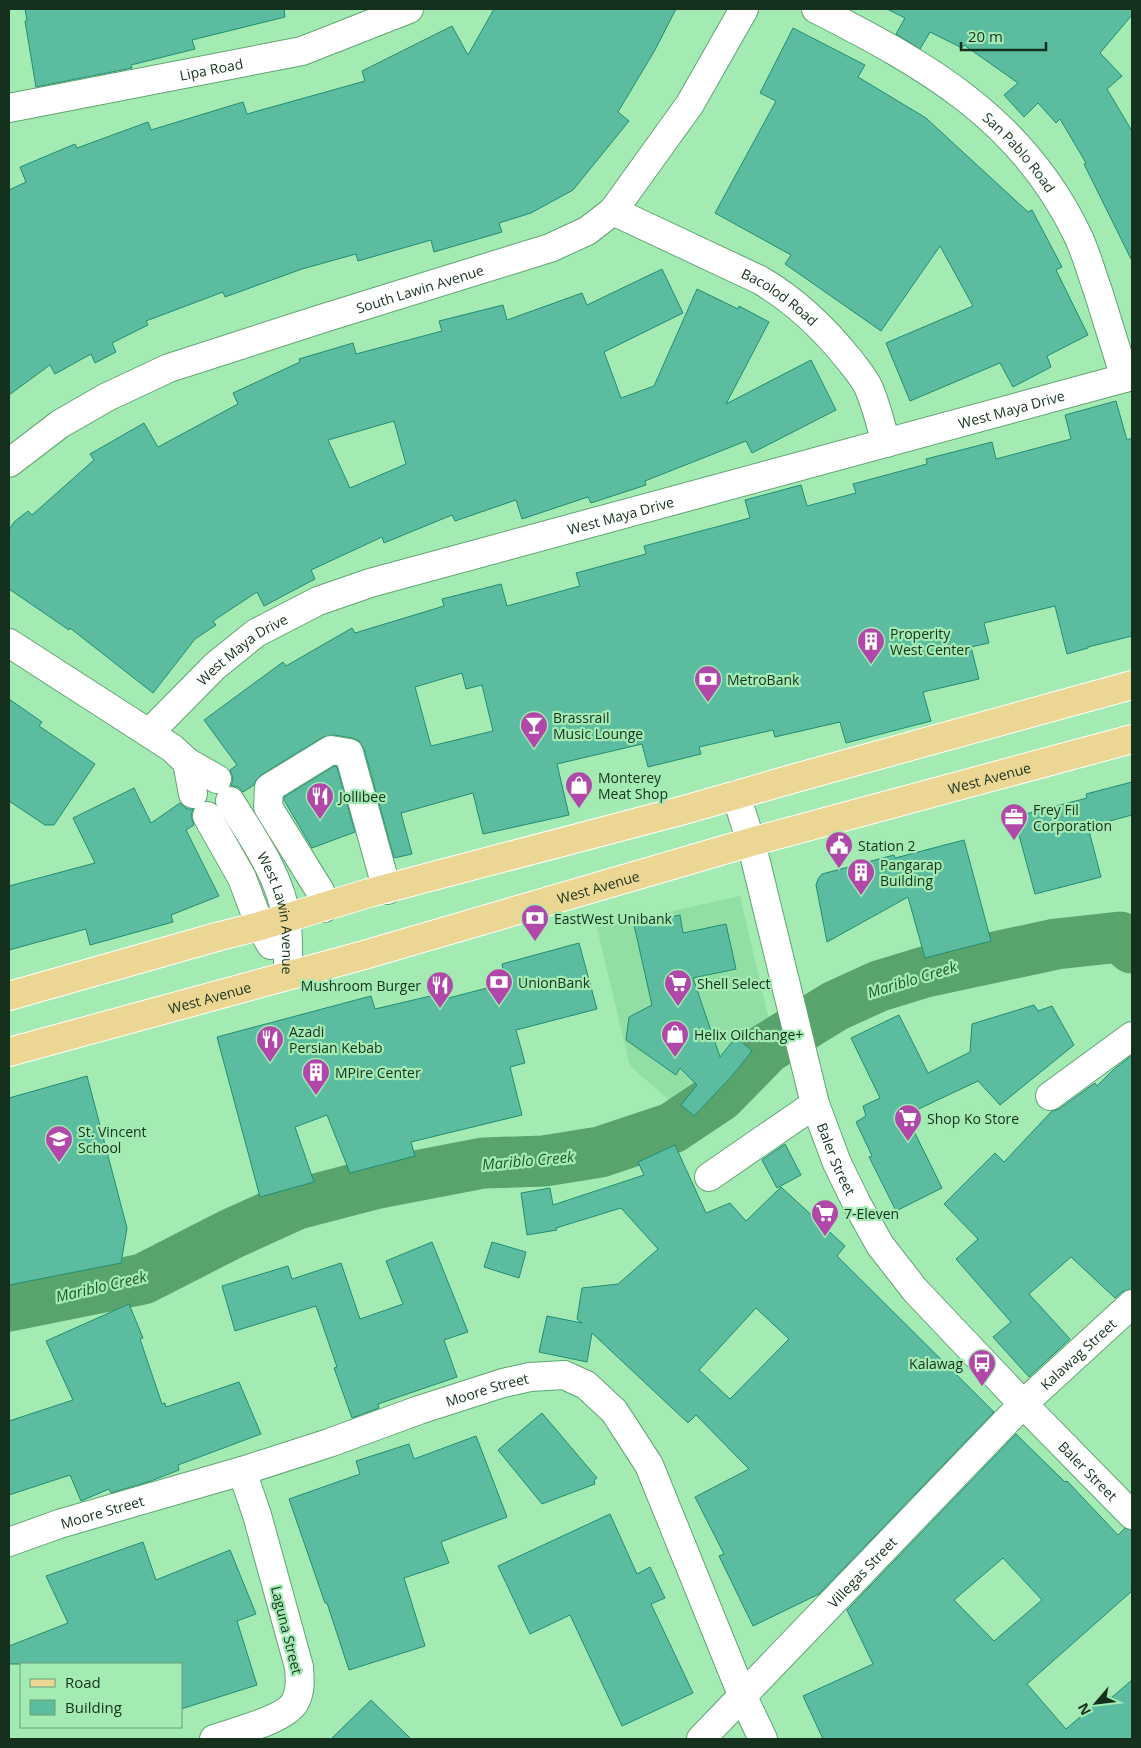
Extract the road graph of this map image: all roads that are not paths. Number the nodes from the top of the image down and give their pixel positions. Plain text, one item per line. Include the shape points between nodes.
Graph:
1 (409, 9) edge
2 (744, 9) edge
3 (816, 9) edge
4 (9, 108) edge
5 (613, 211) junction
6 (1128, 377) edge
7 (886, 443) junction
8 (9, 463) edge
9 (9, 643) edge
10 (1132, 684) edge
11 (149, 732) junction
12 (1132, 739) edge
13 (187, 762) junction
14 (736, 795) junction
15 (751, 842) junction
16 (387, 890) junction
17 (324, 908) junction
18 (286, 918) junction
19 (260, 926) junction
20 (288, 975) junction
21 (9, 996) edge
22 (1132, 1036) edge
23 (9, 1052) edge
24 (1050, 1096) dead end
25 (815, 1104) junction
26 (710, 1177) dead end
27 (1132, 1304) edge
28 (1023, 1404) junction
29 (242, 1471) junction
30 (1132, 1515) edge
31 (9, 1542) edge
32 (743, 1697) junction
33 (214, 1739) edge
34 (702, 1739) edge
35 (763, 1739) edge

1 - 4 street, Lipa Road via 302,51
2 - 5 street, South Lawin Avenue via 690,104
3 - 6 street, San Pablo Road via 866,34 948,84 1012,139 1051,189 1078,236
5 - 7 street, Bacolod Road via 760,280 797,304 860,373 870,390
5 - 8 street, South Lawin Avenue via 587,231 550,248 169,368 60,424
6 - 7 street, West Maya Drive
7 - 11 street, West Maya Drive via 370,583 318,601 256,633 215,666
9 - 11 street, West Lawin Avenue
10 - 14 main road
11 - 13 street, West Lawin Avenue
12 - 15 main road, West Avenue
13 - 18 street, West Lawin Avenue via 223,790 267,863 282,897
13 - 19 street, West Lawin Avenue via 200,805 242,878
14 - 15 street, Baler Street
14 - 16 main road
15 - 20 main road, West Avenue
15 - 25 street, Baler Street
16 - 17 main road
16 - 17 street via 350,753 331,750 269,788 268,806 320,892
17 - 18 main road
18 - 19 main road
18 - 20 street, West Lawin Avenue
19 - 20 street, West Lawin Avenue
19 - 21 main road
20 - 23 main road, West Avenue
22 - 24 street
25 - 26 street
25 - 28 street, Baler Street via 836,1163 880,1245 915,1290
27 - 28 street, Kalawag Street
28 - 30 street, Baler Street
28 - 32 street, Villegas Street
29 - 31 street, Moore Street via 59,1524
29 - 32 street, Moore Street via 503,1383 564,1375 586,1385 614,1411 649,1465
29 - 33 street, Laguna Street via 299,1668 300,1686 295,1703 284,1712 271,1720
32 - 34 street, Villegas Street
32 - 35 street, Moore Street

